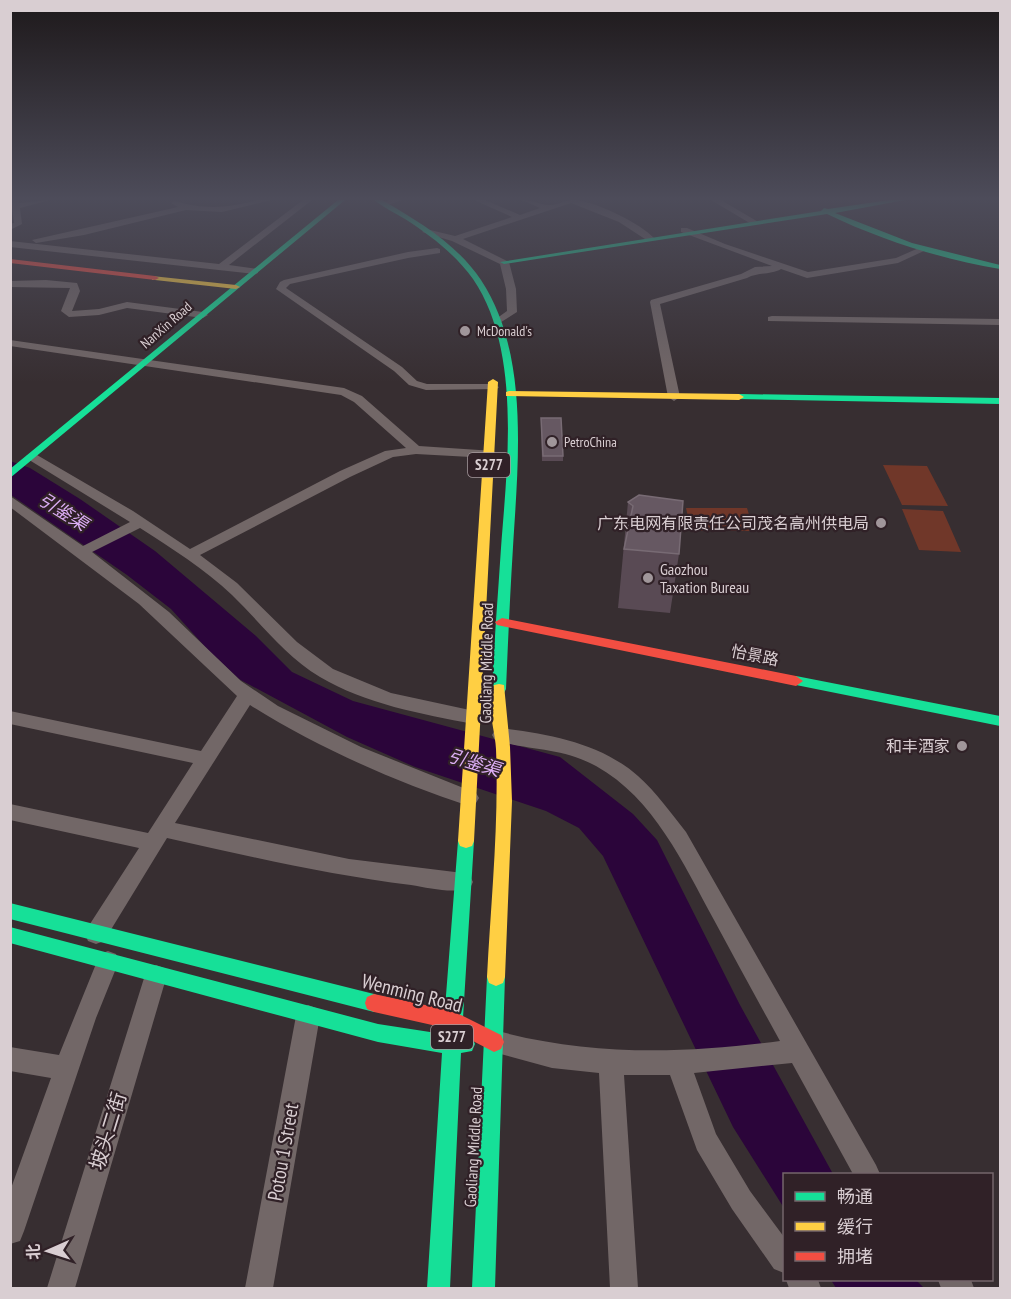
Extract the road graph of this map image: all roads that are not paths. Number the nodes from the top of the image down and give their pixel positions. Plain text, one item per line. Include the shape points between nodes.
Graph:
1 (503, 260) edge
2 (10, 261) edge
3 (156, 261) edge
4 (230, 261) edge
5 (268, 261) edge
6 (383, 261) edge
7 (445, 261) edge
8 (459, 261) edge
9 (764, 261) edge
10 (894, 261) edge
11 (970, 261) edge
12 (1000, 267) edge
13 (220, 268) junction
14 (784, 268) junction
15 (255, 271) junction
16 (10, 284) edge
17 (236, 287) junction
18 (202, 315) junction
19 (772, 319) dead end
20 (491, 322) junction
21 (1000, 322) edge
22 (10, 343) edge
23 (147, 363) junction
24 (493, 387) junction
25 (509, 394) junction
26 (674, 397) junction
27 (1000, 401) edge
28 (416, 450) junction
29 (489, 454) junction
30 (29, 460) junction
31 (10, 475) edge
32 (10, 500) edge
33 (136, 524) junction
34 (87, 550) junction
35 (189, 555) junction
36 (502, 621) junction
37 (249, 695) junction
38 (10, 717) edge
39 (473, 720) junction
40 (1000, 721) edge
41 (502, 741) junction
42 (205, 759) junction
43 (469, 792) junction
44 (10, 812) edge
45 (485, 831) junction
46 (156, 835) junction
47 (463, 882) junction
48 (10, 911) edge
49 (96, 934) junction
50 (10, 935) edge
51 (108, 961) junction
52 (156, 975) junction
53 (308, 1016) junction
54 (453, 1020) junction
55 (494, 1042) junction
56 (452, 1044) junction
57 (789, 1051) junction
58 (10, 1059) edge
59 (611, 1062) junction
60 (690, 1062) junction
61 (67, 1068) junction
62 (866, 1173) edge
63 (10, 1231) edge
64 (783, 1258) edge
65 (61, 1288) edge
66 (259, 1288) edge
67 (439, 1288) edge
68 (483, 1288) edge
69 (624, 1288) edge

1 - 20 street via 512,312
2 - 17 main road
3 - 13 street
4 - 13 street
5 - 15 main road, NanXin Road
6 - 24 street via 287,282 281,289 417,385
7 - 20 main road, Gaoliang Middle Road / S277
8 - 20 main road, Gaoliang Middle Road / S277 via 486,293
9 - 14 street
10 - 14 street via 814,274
11 - 12 main road
13 - 15 street
14 - 26 street via 757,270 656,300
15 - 17 main road, NanXin Road
16 - 18 street via 74,285 66,311 69,314 127,305
17 - 18 main road, NanXin Road
18 - 23 main road, NanXin Road
19 - 21 street
20 - 24 main road, Gaoliang Middle Road / S277
20 - 25 main road, Gaoliang Middle Road / S277 via 506,363
22 - 23 street
23 - 28 street via 344,392 358,399
23 - 30 main road, NanXin Road
24 - 29 main road, Gaoliang Middle Road / S277
25 - 26 main road
25 - 36 main road, Gaoliang Middle Road / S277
26 - 27 main road
28 - 29 street
28 - 35 street via 390,454 345,474
29 - 39 main road, Gaoliang Middle Road / S277
30 - 31 main road, NanXin Road
30 - 33 street
32 - 34 street
33 - 34 street
33 - 35 street
34 - 37 street via 163,616 221,674
35 - 39 street via 237,591 310,663 392,699
36 - 40 main road, 怡景路
36 - 41 main road, Gaoliang Middle Road / S277 via 498,712
37 - 42 street
37 - 43 street via 305,729
38 - 42 street
39 - 43 main road, Gaoliang Middle Road / S277
41 - 45 main road, Gaoliang Middle Road / S277 via 504,801
41 - 57 street via 528,738 582,751 630,781 679,838
42 - 46 street
43 - 45 main road, Gaoliang Middle Road / S277
44 - 46 street
45 - 47 main road, Gaoliang Middle Road / S277
45 - 55 main road, Gaoliang Middle Road / S277
46 - 47 street via 400,877
46 - 49 street
47 - 54 main road, Gaoliang Middle Road / S277
48 - 49 main road, Wenming Road
49 - 54 main road, Wenming Road
50 - 51 main road
51 - 52 main road
51 - 61 street
52 - 53 main road
52 - 65 street, 坡头二街
53 - 56 main road via 387,1035
53 - 66 street, Potou 1 Street
54 - 55 main road, Wenming Road
54 - 56 main road, Gaoliang Middle Road / S277
55 - 56 main road
55 - 59 street via 529,1053
55 - 68 main road, Gaoliang Middle Road / S277
56 - 67 main road, Gaoliang Middle Road / S277
57 - 60 street
57 - 62 street
58 - 61 street
59 - 60 street
59 - 69 street
60 - 64 street via 706,1141 741,1200
61 - 63 street

